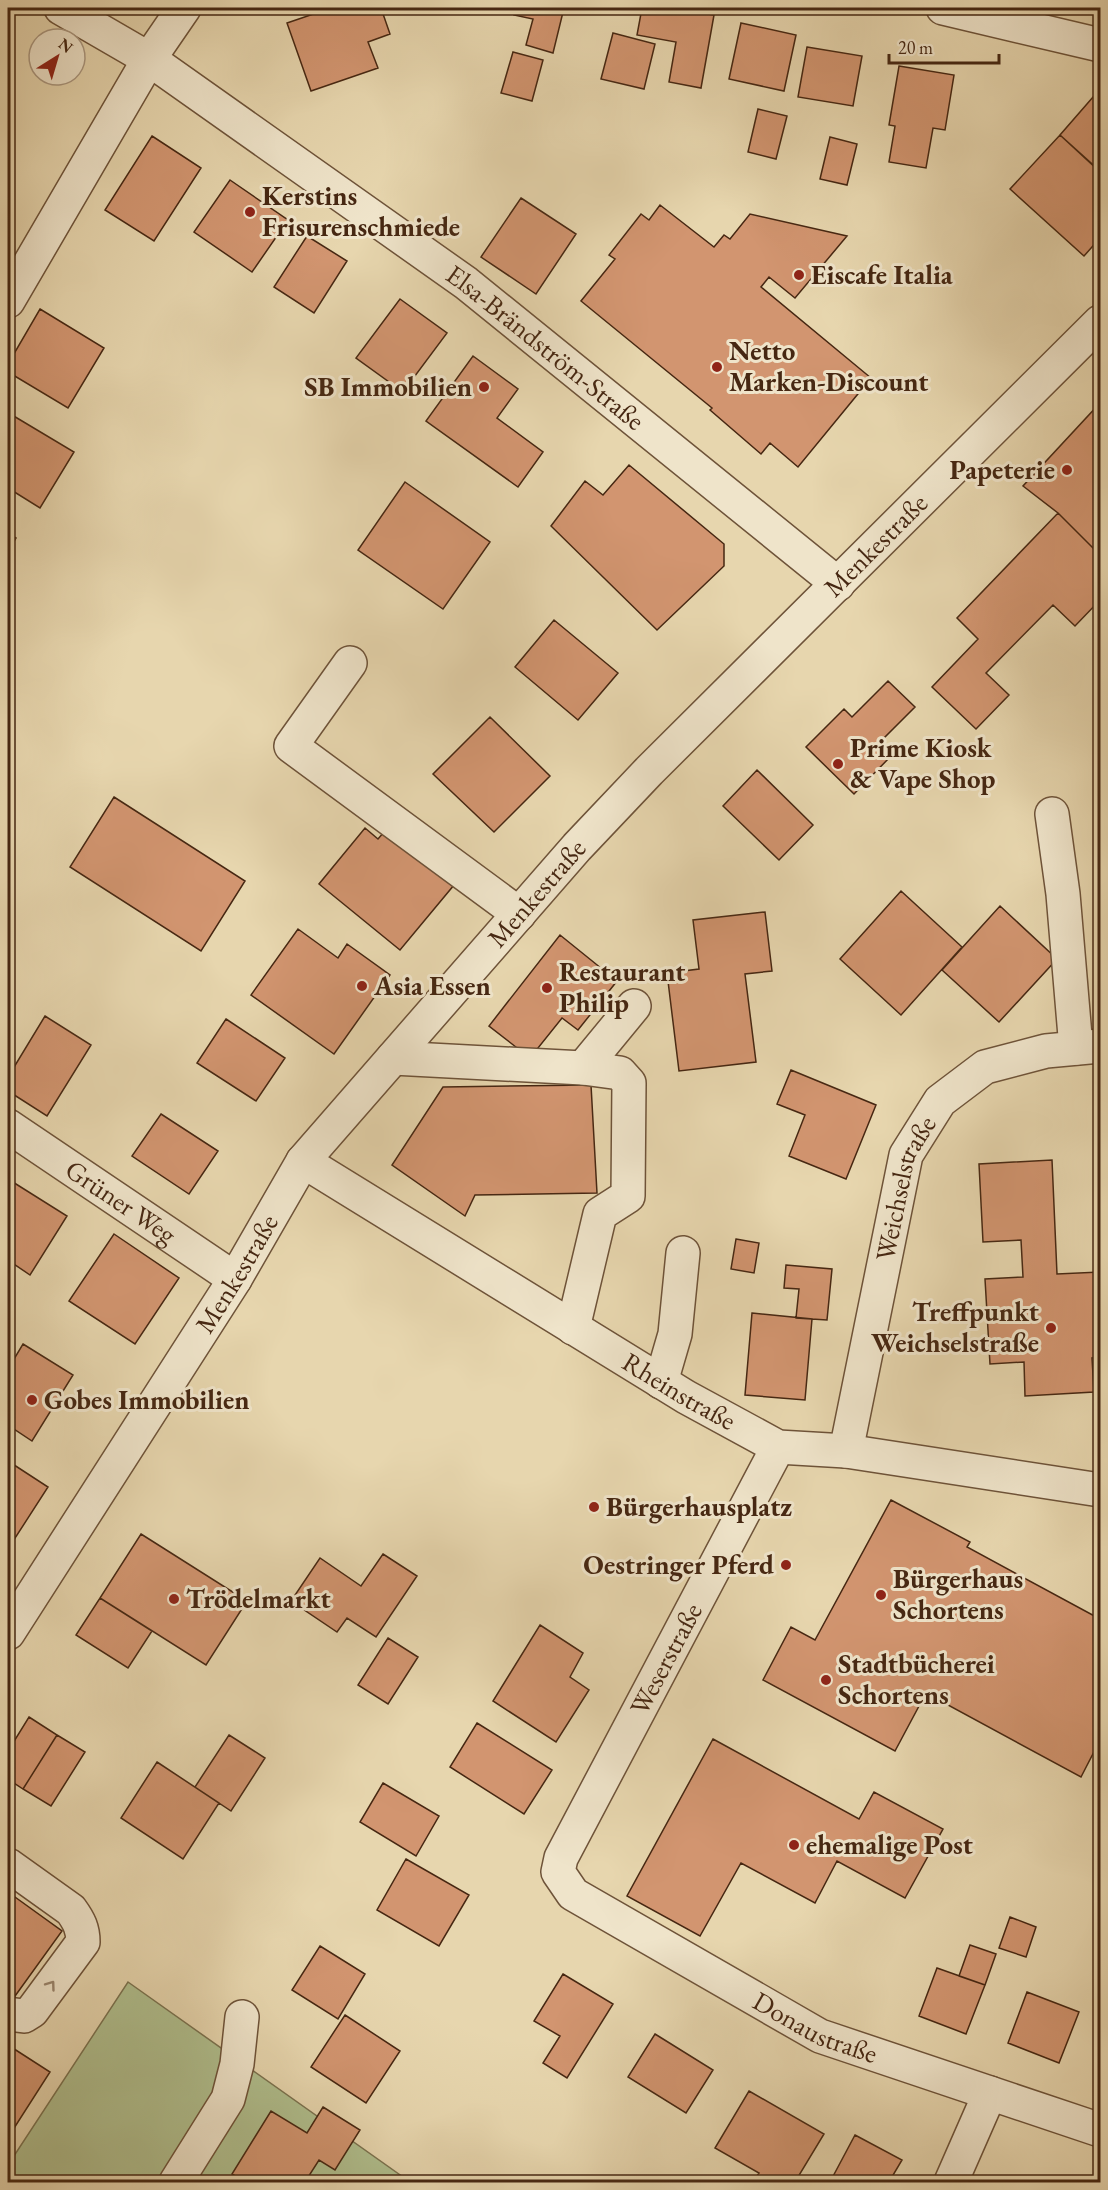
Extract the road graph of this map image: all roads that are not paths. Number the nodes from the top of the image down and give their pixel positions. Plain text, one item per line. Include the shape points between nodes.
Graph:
1 (61, 8) edge
2 (184, 8) edge
3 (954, 9) edge
4 (1101, 45) edge
5 (149, 59) junction
6 (8, 301) edge
7 (1101, 322) edge
8 (838, 584) junction
9 (350, 663) dead end
10 (1052, 814) dead end
11 (519, 914) junction
12 (634, 1006) dead end
13 (1088, 1047) edge
14 (393, 1058) junction
15 (583, 1068) junction
16 (8, 1126) edge
17 (303, 1161) junction
18 (683, 1253) dead end
19 (235, 1279) junction
20 (573, 1328) junction
21 (661, 1382) junction
22 (778, 1447) junction
23 (846, 1451) junction
24 (1101, 1490) edge
25 (8, 1633) edge
26 (8, 1865) edge
27 (558, 1872) joint
28 (8, 2014) edge
29 (242, 2017) dead end
30 (990, 2093) junction
31 (1101, 2130) edge
32 (176, 2182) edge
33 (951, 2182) edge

1 - 5 street, Elsa-Brändström-Straße
2 - 5 street
3 - 4 street
5 - 6 street
5 - 8 street, Elsa-Brändström-Straße via 466,283
7 - 8 street, Menkestraße
8 - 11 street, Menkestraße via 649,771
9 - 11 street via 291,746
10 - 13 street
11 - 14 street, Menkestraße
12 - 15 street
13 - 23 street, Weichselstraße via 1046,1051 985,1067 940,1101 906,1155
14 - 15 street
14 - 17 street, Menkestraße
15 - 20 street via 620,1073 629,1083 628,1196 600,1214
16 - 19 street, Grüner Weg
17 - 19 street, Menkestraße
17 - 20 street, Rheinstraße
18 - 21 street via 675,1334
19 - 25 street, Menkestraße
20 - 21 street, Rheinstraße
21 - 22 street, Rheinstraße
22 - 23 street, Rheinstraße
22 - 27 street, Weserstraße via 561,1858
23 - 24 street, Rheinstraße
28 -> 26 street via 24,2016 32,2011 83,1942 81,1925 71,1910
27 - 30 street, Donaustraße via 573,1893 820,2036
29 - 32 street via 228,2099
30 - 31 street, Donaustraße
30 - 33 street

